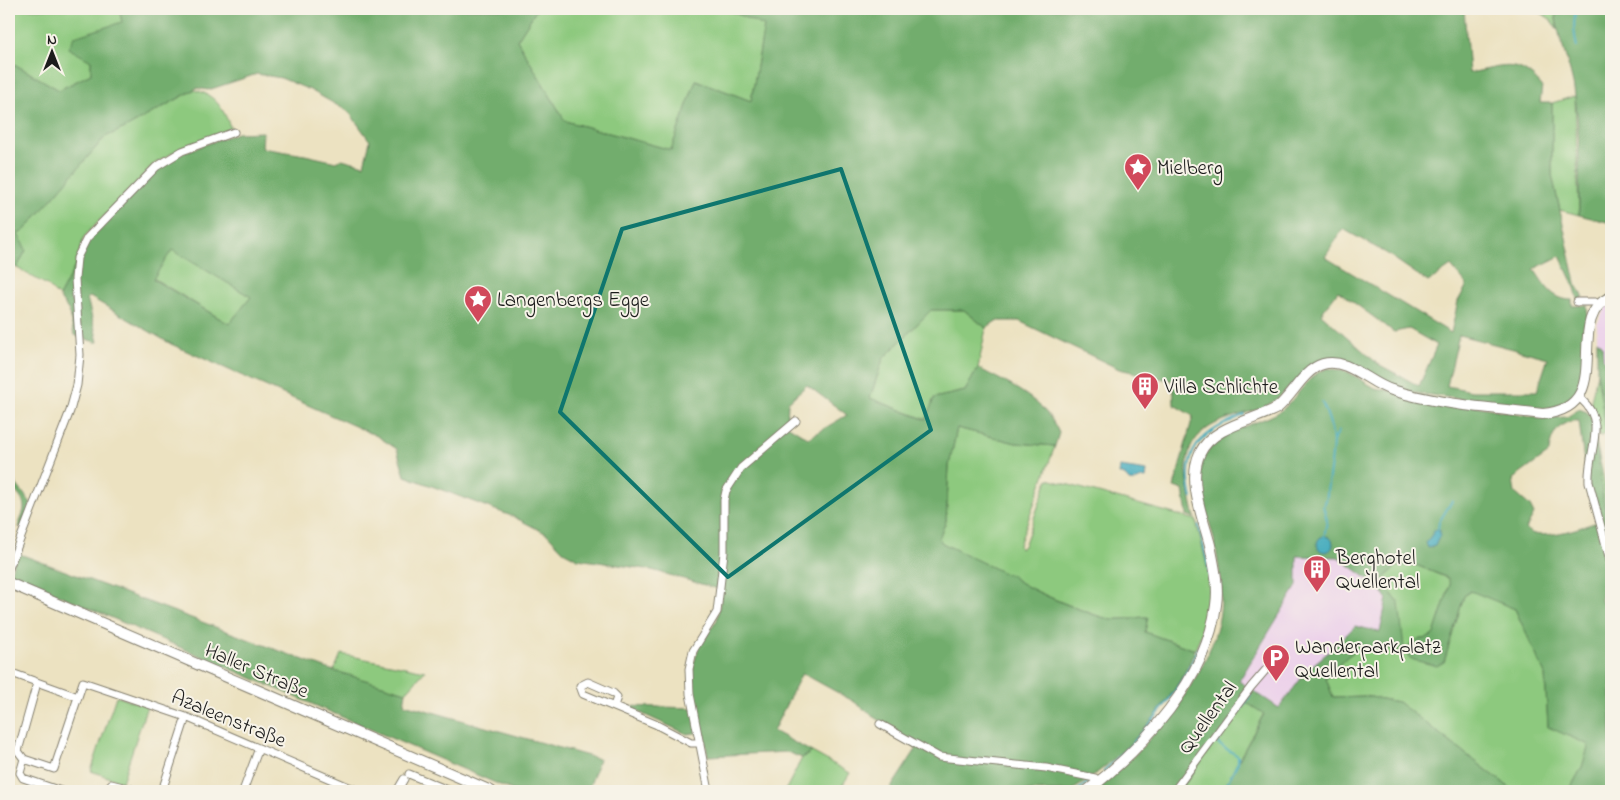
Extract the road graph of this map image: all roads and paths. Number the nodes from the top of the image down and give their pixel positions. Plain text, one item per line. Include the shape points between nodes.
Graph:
1 (234, 132) dead end
2 (1611, 297) edge
3 (1577, 302) dead end
4 (1598, 306) junction
5 (1582, 400) junction
6 (796, 421) dead end
7 (1611, 564) edge
8 (9, 568) edge
9 (9, 583) edge
10 (1270, 665) dead end
11 (9, 672) edge
12 (37, 683) junction
13 (78, 697) junction
14 (614, 706) junction
15 (186, 717) junction
16 (880, 724) dead end
17 (700, 743) junction
18 (9, 748) edge
19 (259, 748) junction
20 (18, 751) junction
21 (24, 759) junction
22 (1100, 782) junction
23 (344, 788) edge
24 (61, 791) edge
25 (106, 791) edge
26 (140, 791) edge
27 (162, 791) edge
28 (243, 791) edge
29 (358, 791) edge
30 (398, 791) edge
31 (450, 791) edge
32 (491, 791) edge
33 (709, 791) edge
34 (1087, 791) edge
35 (1174, 791) edge

1 - 8 street via 182,151 156,167 87,238 77,258 75,279 80,355 77,385
2 - 4 main road
3 - 4 street via 1595,302
4 - 5 main road via 1594,312 1592,332 1593,371 1590,386
5 - 7 street via 1593,414 1596,426 1589,482
5 - 22 main road via 1552,413 1492,408 1391,390 1343,364 1325,363 1306,375 1277,408 1218,434 1200,451 1195,474 1216,577 1216,605 1210,633 1194,669 1170,708 1142,742
6 - 17 street via 741,468 726,491 724,553 717,612 696,645 689,669 690,694
9 - 32 main road, Haller Straße
10 - 35 street, Quellental
11 - 12 street
12 - 13 street
12 - 20 street
13 - 15 street, Azaleenstraße via 83,682
13 - 21 street via 54,769
14 - 14 street via 583,694 580,686 588,682 613,693 617,698
14 - 17 street via 691,743
15 - 19 street, Azaleenstraße
15 - 27 street
16 - 22 street via 939,757 1046,768 1095,778
17 - 33 street
18 - 20 street
19 - 23 street, Azaleenstraße
19 - 28 street
20 - 21 street
21 - 24 street via 21,776
22 - 34 main road
23 - 29 street, Azaleenstraße
25 - 26 street via 116,783
30 - 31 street via 407,777

